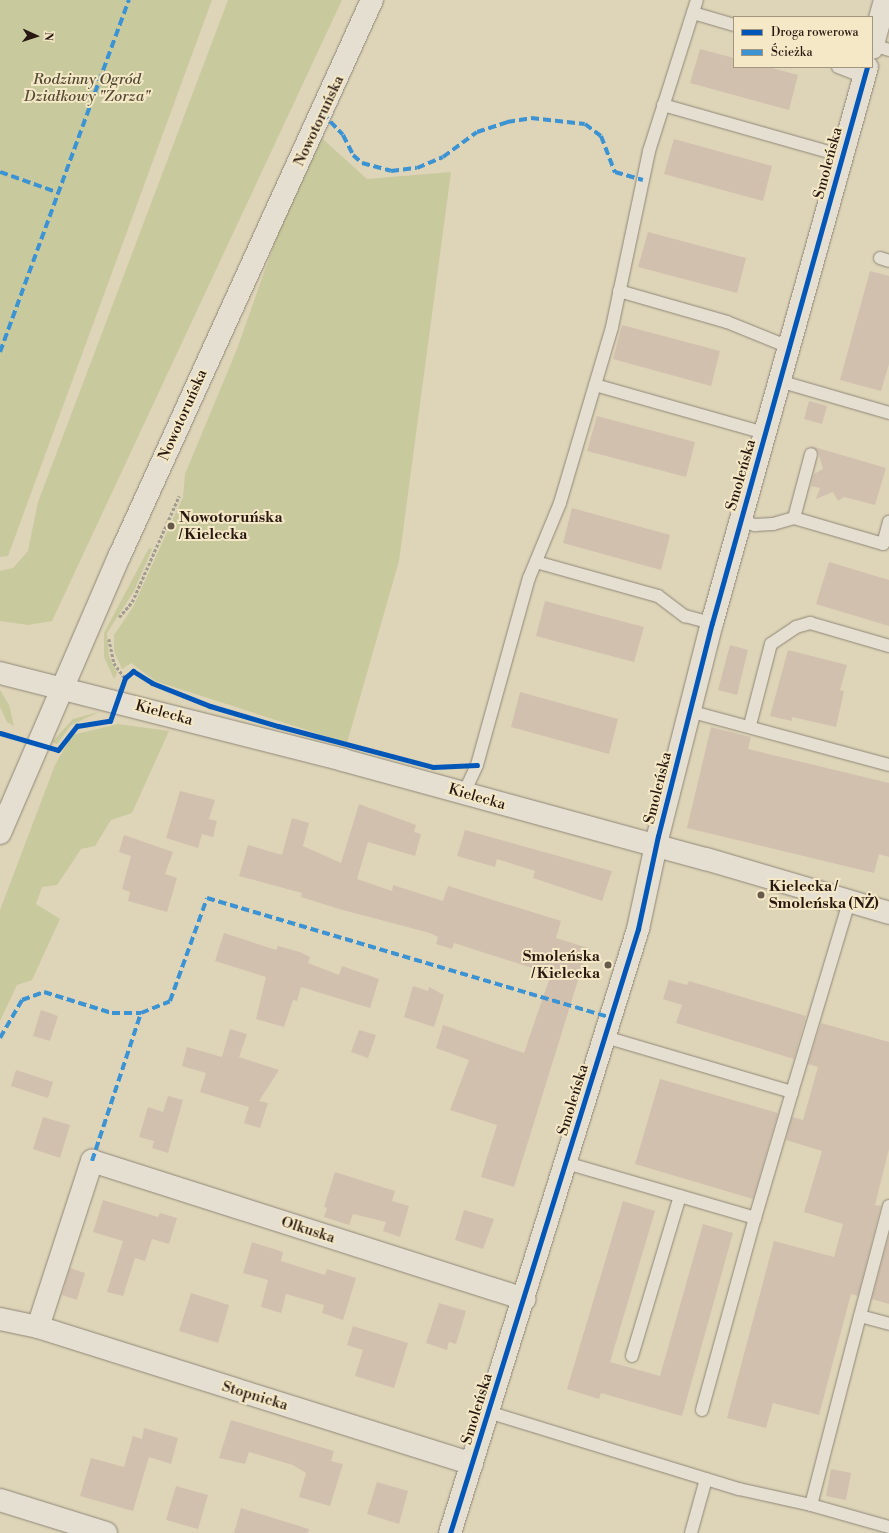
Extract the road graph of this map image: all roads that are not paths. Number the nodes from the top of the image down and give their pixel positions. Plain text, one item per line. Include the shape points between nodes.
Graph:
1 (372, 0) edge
2 (697, 0) edge
3 (887, 0) edge
4 (693, 13) junction
5 (733, 25) edge
6 (878, 47) edge
7 (843, 68) edge
8 (865, 72) edge
9 (663, 105) junction
10 (842, 156) junction
11 (619, 291) junction
12 (789, 347) junction
13 (779, 381) junction
14 (595, 385) junction
15 (889, 413) edge
16 (765, 433) junction
17 (812, 454) dead end
18 (794, 518) junction
19 (740, 521) junction
20 (889, 522) edge
21 (886, 545) edge
22 (536, 562) junction
23 (712, 623) junction
24 (889, 646) edge
25 (0, 673) edge
26 (63, 687) junction
27 (689, 711) junction
28 (750, 725) junction
29 (889, 765) edge
30 (464, 793) junction
31 (0, 833) edge
32 (658, 847) junction
33 (849, 902) junction
34 (889, 913) edge
35 (605, 1037) junction
36 (792, 1092) junction
37 (566, 1163) junction
38 (680, 1196) junction
39 (889, 1206) edge
40 (755, 1218) junction
41 (884, 1242) edge
42 (524, 1299) junction
43 (860, 1316) junction
44 (0, 1319) edge
45 (889, 1324) edge
46 (38, 1327) junction
47 (632, 1356) dead end
48 (702, 1410) dead end
49 (488, 1412) junction
50 (472, 1464) junction
51 (706, 1479) junction
52 (0, 1500) edge
53 (811, 1506) junction
54 (889, 1527) edge
55 (106, 1533) edge
56 (450, 1533) edge
57 (691, 1533) edge

1 - 26 street, Nowotoruńska
2 - 4 lane
3 - 6 street
4 - 5 lane
4 - 9 lane
7 - 8 lane
8 - 10 street, Smoleńska
9 - 10 lane
9 - 11 lane via 648,151
10 - 12 street, Smoleńska
11 - 12 lane via 727,322
11 - 14 lane
12 - 13 street, Smoleńska
13 - 15 lane
13 - 16 street, Smoleńska
14 - 16 lane
14 - 22 lane via 560,503
16 - 19 street, Smoleńska
17 - 18 lane
18 - 19 lane via 773,524 755,525
18 - 21 lane
19 - 23 street, Smoleńska
20 - 21 lane
22 - 23 lane via 658,596 685,616
22 - 30 lane via 477,765
23 - 27 street, Smoleńska
24 - 28 lane via 810,623 796,627 770,644
25 - 26 street, Kielecka
26 - 30 street, Kielecka
26 - 31 street, Nowotoruńska
27 - 28 lane
27 - 32 street, Smoleńska
28 - 29 lane
30 - 32 street, Kielecka
32 - 33 street, Kielecka
32 - 35 street, Smoleńska via 638,929
33 - 34 street, Kielecka
33 - 36 lane
35 - 36 lane
35 - 37 street, Smoleńska
36 - 40 lane
37 - 38 lane
37 - 42 street, Smoleńska
38 - 40 lane
38 - 47 lane
39 - 41 lane
40 - 48 lane
41 - 43 lane
42 - 46 street, Olkuska via 92,1161
42 - 49 street, Smoleńska
43 - 45 lane
43 - 53 lane
44 - 46 street, Stopnicka
46 - 50 street, Stopnicka
49 - 50 street, Smoleńska
49 - 51 lane
50 - 56 street, Smoleńska
51 - 53 lane
51 - 57 lane
52 - 55 street
53 - 54 lane

